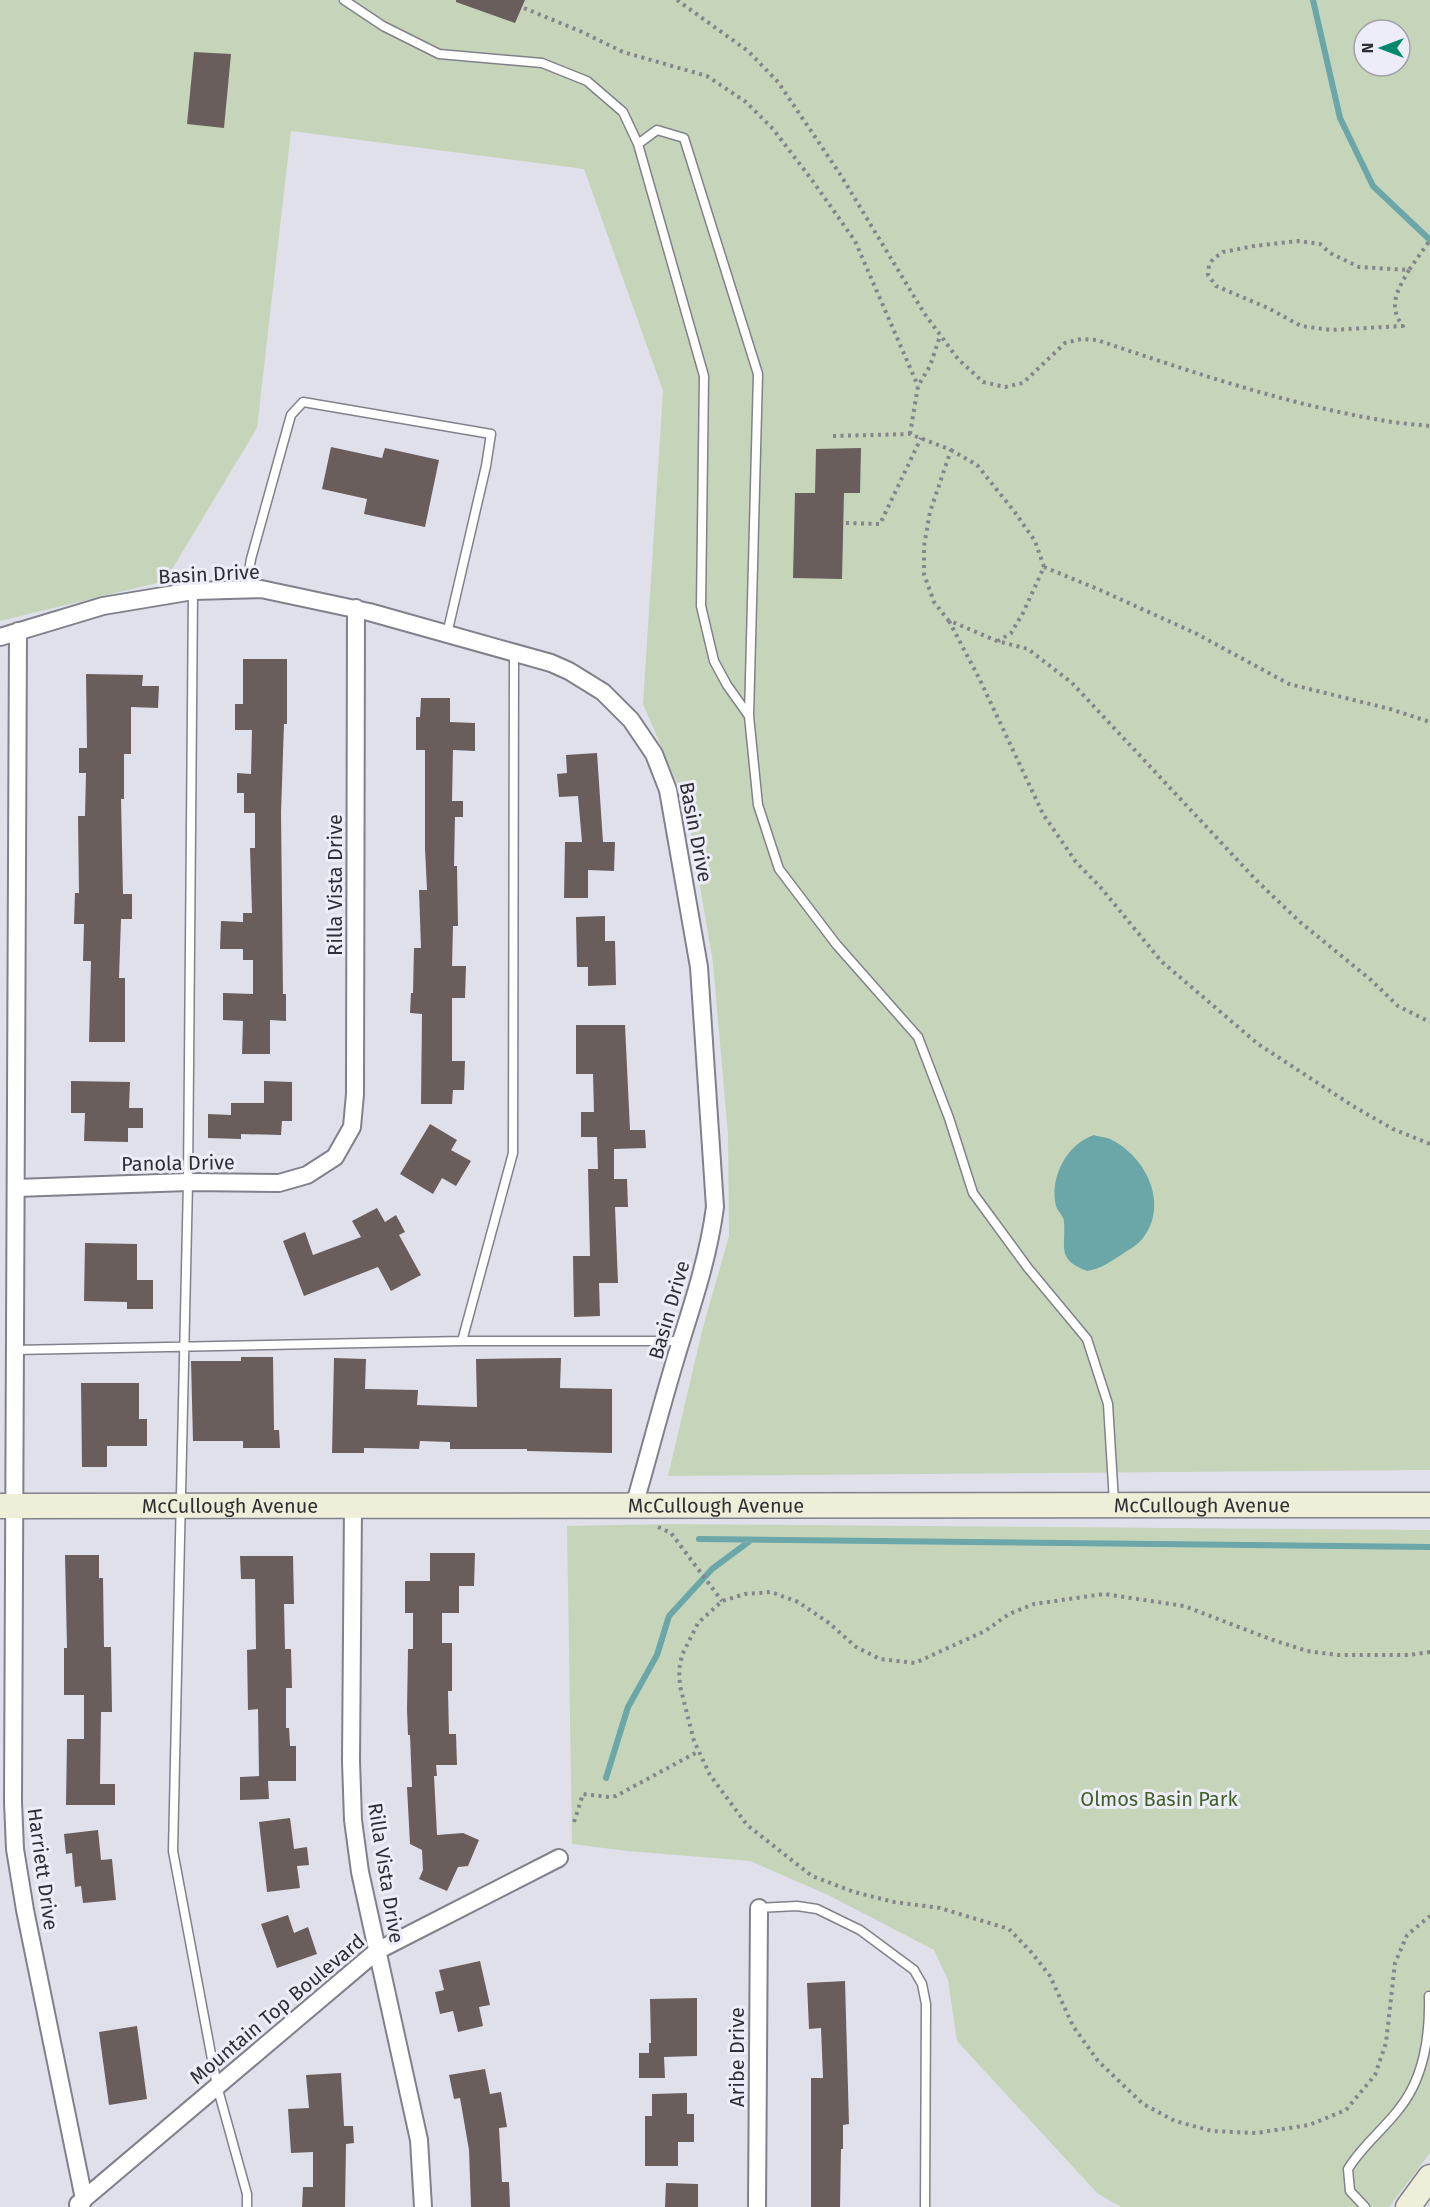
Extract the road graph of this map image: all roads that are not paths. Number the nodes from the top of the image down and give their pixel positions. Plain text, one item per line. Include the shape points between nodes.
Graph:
1 (344, 0) edge
2 (638, 144) junction
3 (246, 590) junction
4 (193, 591) junction
5 (356, 608) junction
6 (18, 632) junction
7 (447, 634) junction
8 (0, 637) edge
9 (514, 653) junction
10 (749, 716) junction
11 (335, 1157) joint
12 (188, 1182) junction
13 (16, 1188) junction
14 (462, 1341) junction
15 (682, 1341) junction
16 (183, 1347) junction
17 (14, 1350) junction
18 (1114, 1505) junction
19 (1430, 1505) edge
20 (8, 1506) edge
21 (182, 1506) junction
22 (353, 1506) junction
23 (634, 1506) junction
24 (559, 1858) dead end
25 (759, 1908) joint
26 (377, 1951) junction
27 (1428, 1995) dead end
28 (217, 2086) junction
29 (1430, 2177) edge
30 (80, 2204) edge
31 (247, 2207) edge
32 (423, 2207) edge
33 (757, 2207) edge
34 (925, 2207) edge
35 (1365, 2207) edge
36 (1408, 2207) edge

1 - 2 lane via 383,26 439,54 542,63 587,81 623,112
2 - 10 lane via 704,376 701,606 714,661
2 - 10 lane via 657,130 684,138 758,374
3 - 4 street, Basin Drive
3 - 5 street, Basin Drive via 261,589
3 - 7 lane via 250,559 291,415 303,402 491,434
4 - 6 street, Basin Drive via 103,606
4 - 12 lane
5 - 7 street, Basin Drive
5 - 11 street, Rilla Vista Drive via 355,1094 352,1127
6 - 8 street, Basin Drive
6 - 13 street, Harriett Drive
7 - 9 street, Basin Drive
9 - 14 lane via 513,1153
9 - 15 street, Basin Drive via 551,663 603,692 632,720 654,753 668,790 699,967 715,1207 712,1233
10 - 18 lane via 758,806 778,870 836,944 918,1036 973,1194 1087,1340 1108,1404
11 - 12 street, Panola Drive via 307,1175 279,1183
12 - 13 street, Panola Drive
12 - 16 lane
13 - 17 street, Harriett Drive
14 - 15 lane
14 - 16 lane
15 - 23 street, Basin Drive
16 - 17 lane
16 - 21 lane
17 - 20 street, Harriett Drive
18 - 19 main road, McCullough Avenue
18 - 23 main road, McCullough Avenue
20 - 21 main road, McCullough Avenue
20 - 30 street, Harriett Drive via 15,1849
21 - 22 main road, McCullough Avenue
21 - 28 lane via 173,1851
22 - 23 main road, McCullough Avenue
22 - 26 street, Rilla Vista Drive via 353,1820
24 - 26 street, Mountain Top Boulevard
25 - 33 street, Aribe Drive
25 - 34 lane via 797,1905 818,1909 860,1930 914,1970 922,1984 926,2004
26 - 28 street, Mountain Top Boulevard
26 - 32 street, Rilla Vista Drive via 419,2140
27 - 35 lane via 1428,2043 1419,2077 1400,2108 1348,2169 1350,2191
28 - 30 street, Mountain Top Boulevard
28 - 31 lane via 247,2194
29 - 36 main road

